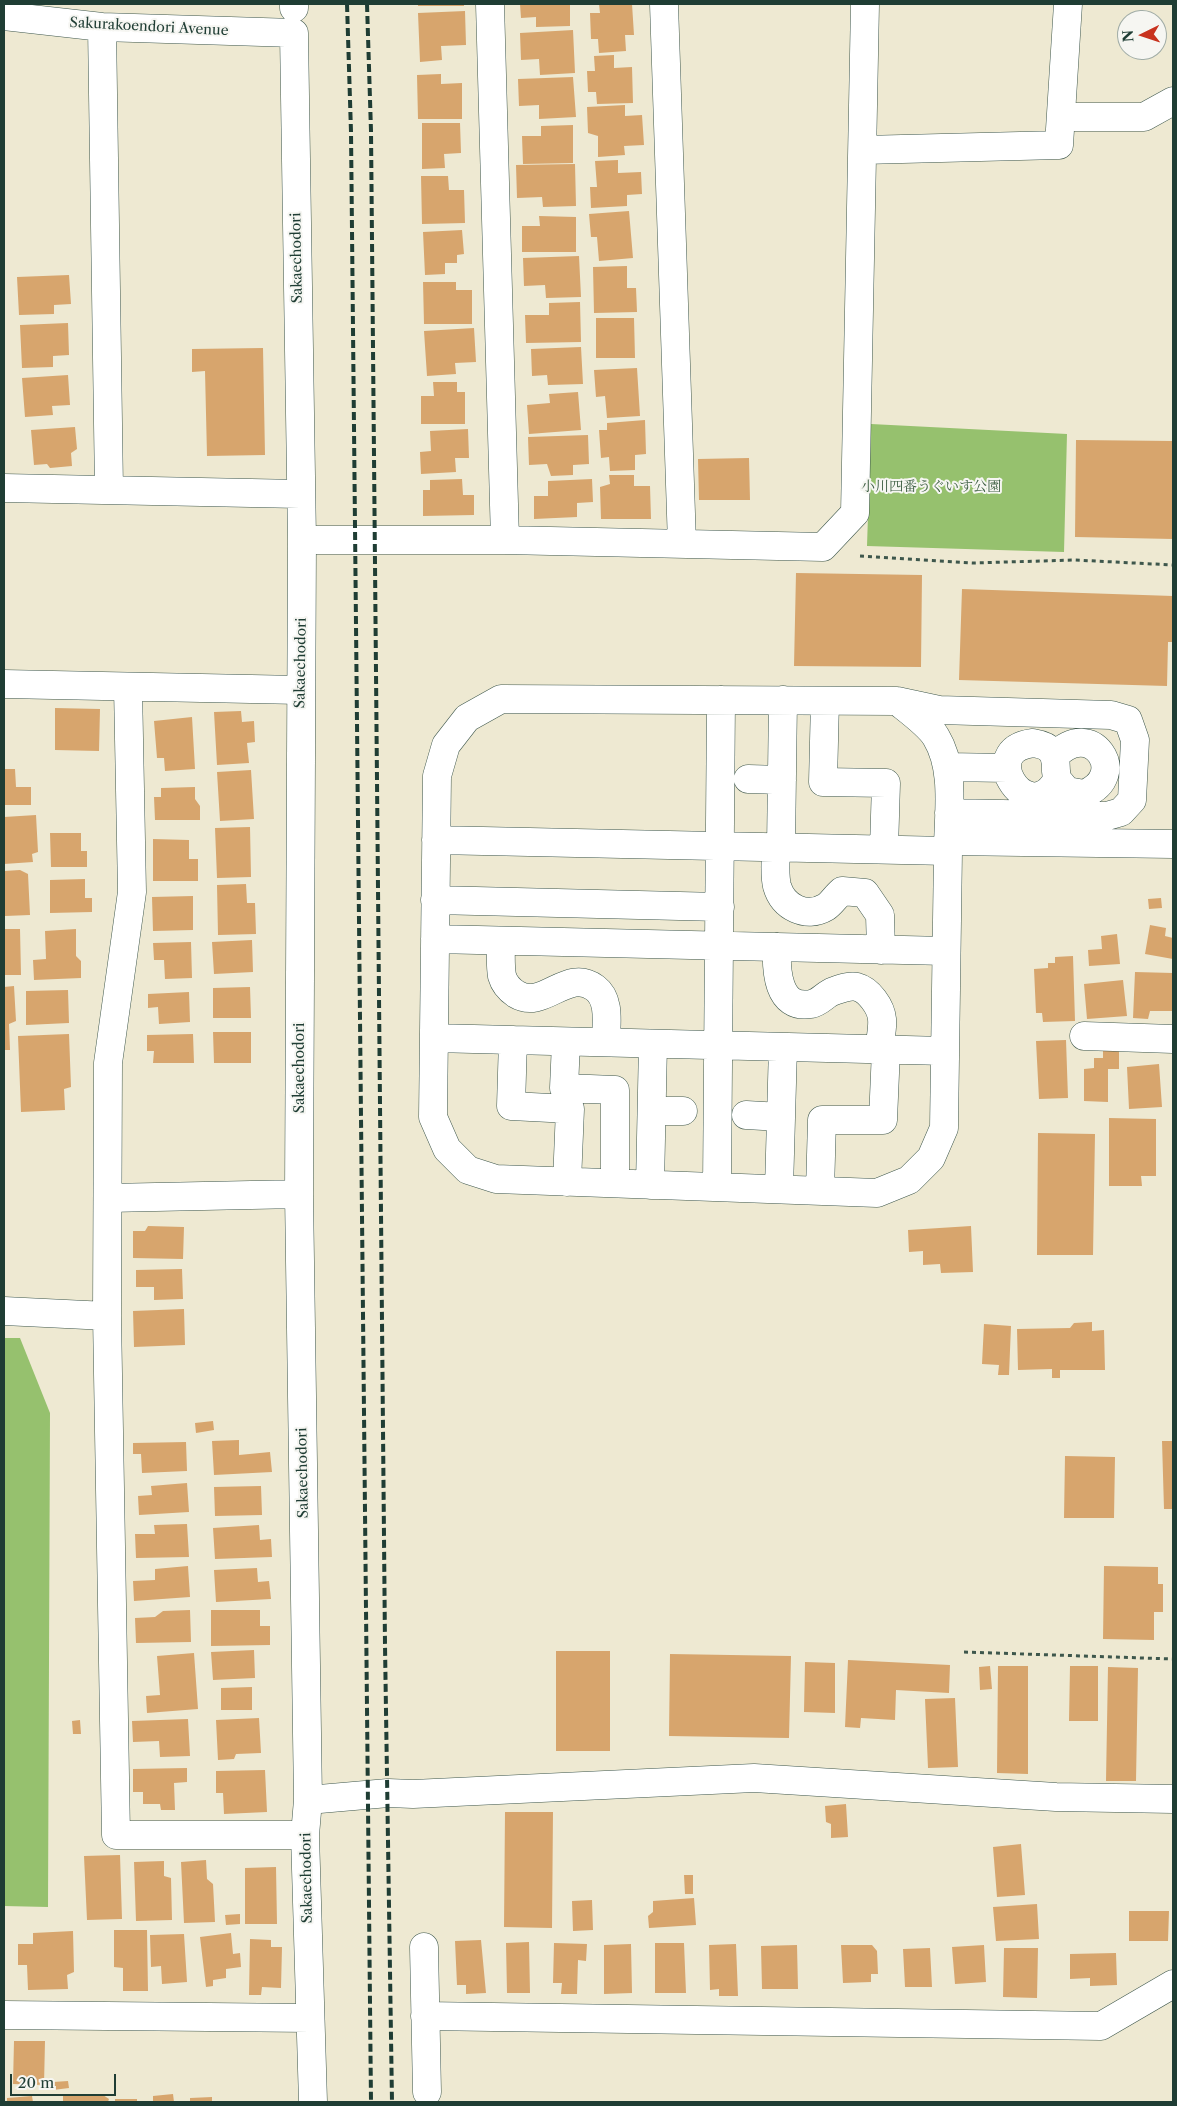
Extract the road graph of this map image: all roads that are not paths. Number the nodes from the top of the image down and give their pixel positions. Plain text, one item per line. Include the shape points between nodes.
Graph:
1 (490, 4) edge
2 (664, 4) edge
3 (865, 4) edge
4 (1068, 4) edge
5 (294, 15) edge
6 (4, 16) edge
7 (102, 27) junction
8 (1173, 101) edge
9 (1061, 117) junction
10 (863, 150) junction
11 (4, 488) edge
12 (109, 489) junction
13 (300, 494) junction
14 (302, 540) junction
15 (505, 540) junction
16 (682, 544) junction
17 (4, 684) edge
18 (128, 687) junction
19 (300, 690) junction
20 (721, 700) junction
21 (783, 700) junction
22 (825, 701) junction
23 (896, 701) junction
24 (947, 767) junction
25 (1007, 768) junction
26 (748, 779) dead end
27 (782, 780) junction
28 (949, 813) junction
29 (436, 840) junction
30 (1170, 844) edge
31 (720, 846) junction
32 (948, 846) junction
33 (778, 847) junction
34 (884, 849) junction
35 (435, 900) junction
36 (720, 908) junction
37 (435, 939) junction
38 (501, 941) junction
39 (720, 946) junction
40 (777, 947) junction
41 (881, 950) junction
42 (946, 951) junction
43 (1084, 1036) dead end
44 (434, 1038) junction
45 (1173, 1039) edge
46 (513, 1040) junction
47 (566, 1042) junction
48 (606, 1042) junction
49 (653, 1044) junction
50 (718, 1046) junction
51 (783, 1047) junction
52 (882, 1050) junction
53 (945, 1051) junction
54 (652, 1111) junction
55 (684, 1112) dead end
56 (746, 1115) dead end
57 (781, 1117) junction
58 (568, 1182) junction
59 (615, 1183) junction
60 (650, 1184) junction
61 (717, 1187) junction
62 (779, 1189) junction
63 (820, 1191) junction
64 (299, 1194) junction
65 (108, 1198) junction
66 (4, 1311) edge
67 (107, 1316) junction
68 (1173, 1799) edge
69 (308, 1800) junction
70 (305, 1835) junction
71 (424, 1947) dead end
72 (1173, 1984) edge
73 (4, 2014) edge
74 (425, 2016) junction
75 (310, 2018) junction
76 (427, 2092) dead end
77 (313, 2102) edge

1 - 15 street
2 - 16 street
3 - 10 street
4 - 9 street
5 - 7 street, Sakurakoendori Avenue
5 - 13 street, Sakaechodori
6 - 7 street, Sakurakoendori Avenue
7 - 12 street
8 - 9 street via 1144,117
9 - 10 street via 1059,145
10 - 16 street via 854,513 823,547
11 - 12 street
12 - 13 street
13 - 14 street, Sakaechodori
14 - 15 street
14 - 19 street, Sakaechodori
15 - 16 street
17 - 18 street
18 - 19 street
18 - 65 street via 132,892 108,1063
19 - 64 street, Sakaechodori
20 - 21 street
20 - 29 street via 501,699 467,718 446,745 436,776
20 - 31 street
21 - 22 street
21 - 27 street
22 - 23 street
22 - 34 street via 823,782 886,783
23 - 24 street via 936,737
23 - 28 street via 939,710 1111,715 1128,720 1135,740 1132,800 1121,812 1107,816
24 - 25 street
24 - 28 street
25 - 25 street via 1009,779 1021,792 1038,795 1053,786 1056,768 1048,748 1041,745 1025,744 1012,754
26 - 27 street
27 - 33 street
28 - 32 street
29 - 31 street
29 - 35 street
30 - 32 street
31 - 33 street
31 - 36 street
32 - 34 street
32 - 42 street
33 - 34 street
33 - 41 street via 777,885 792,908 815,912 827,907 842,891 865,893 880,915
35 - 36 street
35 - 37 street
36 - 39 street
37 - 38 street
37 - 44 street
38 - 39 street
38 - 48 street via 502,978 510,990 523,998 537,998 574,981 588,983 600,992 606,1006
39 - 40 street
39 - 50 street
40 - 41 street
40 - 52 street via 777,979 780,988 791,999 812,1004 831,992 851,987 869,994 878,1004 882,1018
41 - 42 street
42 - 53 street
43 - 45 street
44 - 46 street
44 - 58 street via 433,1118 447,1149 468,1170 496,1179
46 - 47 street
46 - 58 street via 511,1106 570,1109
47 - 48 street
47 - 59 street via 564,1088 615,1090
48 - 49 street
49 - 50 street
49 - 54 street
50 - 51 street
50 - 61 street
51 - 52 street
51 - 57 street
52 - 53 street
52 - 63 street via 883,1120 822,1120
53 - 63 street via 944,1128 932,1158 909,1180 877,1193
54 - 55 street
54 - 60 street
56 - 57 street
57 - 62 street
58 - 59 street
59 - 60 street
60 - 61 street
61 - 62 street
62 - 63 street
64 - 65 street
64 - 69 street, Sakaechodori
65 - 67 street
66 - 67 street
67 - 70 street via 116,1835
68 - 69 street via 1056,1796 754,1778 388,1793
69 - 70 street, Sakaechodori
70 - 75 street, Sakaechodori
71 - 74 street
72 - 74 street via 1101,2026
73 - 75 street
74 - 76 street
75 - 77 street, Sakaechodori

